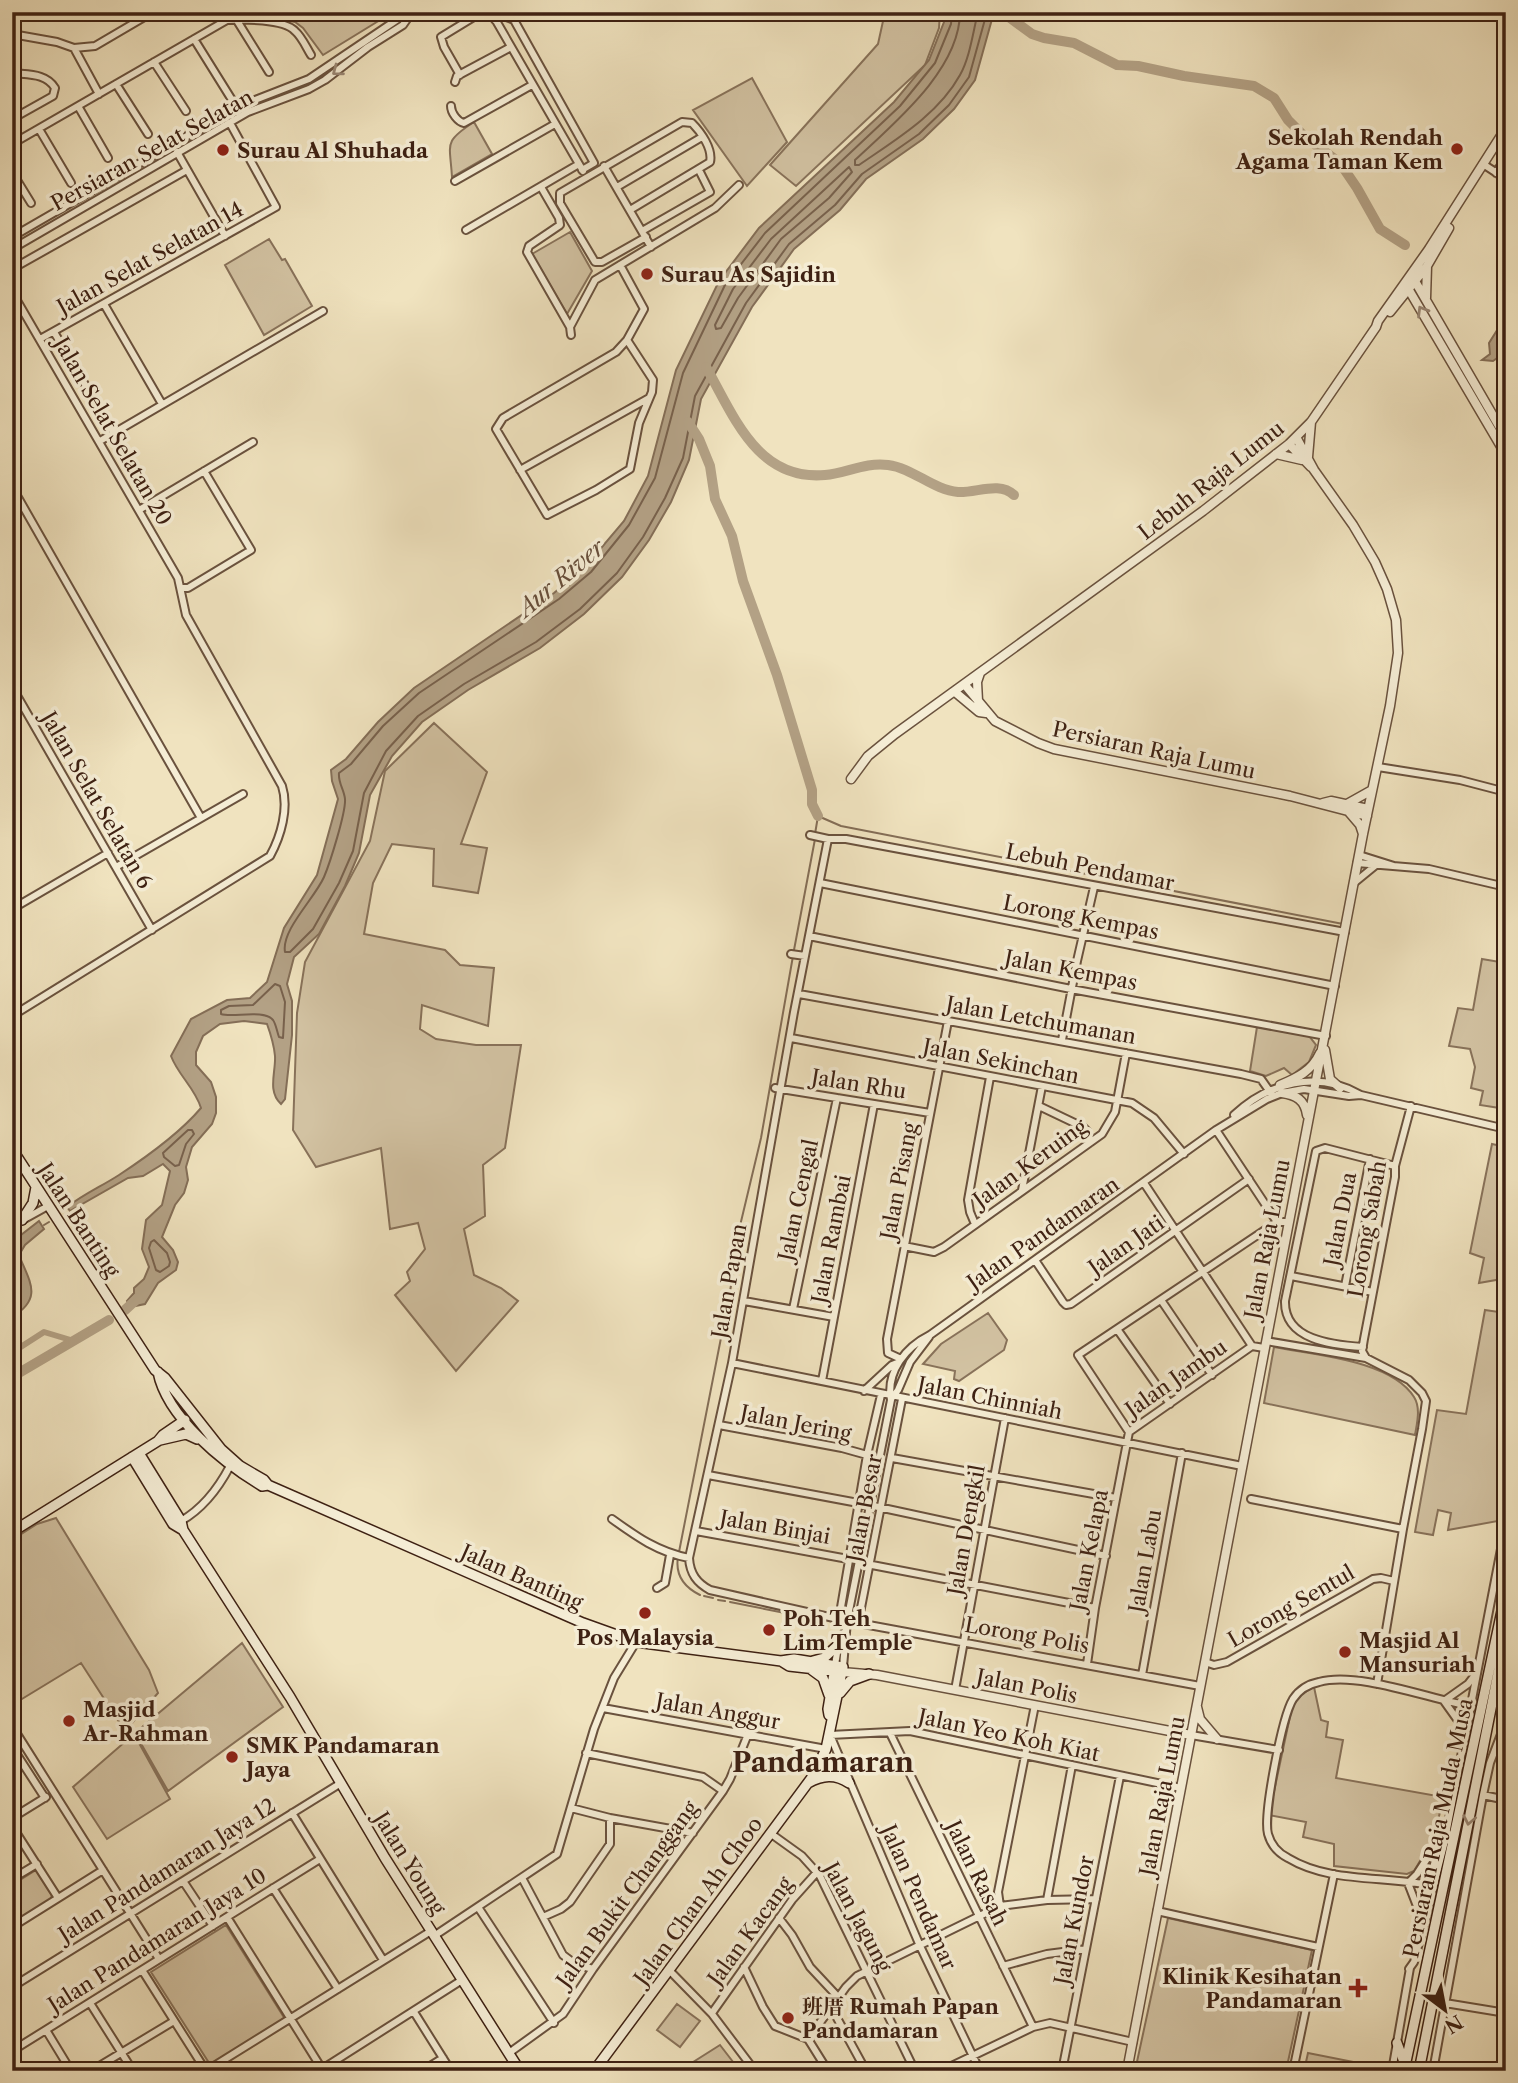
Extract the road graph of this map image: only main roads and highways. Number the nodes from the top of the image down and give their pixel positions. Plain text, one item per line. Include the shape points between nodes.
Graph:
1 (12, 1149) edge
2 (36, 1187) junction
3 (22, 1220) road end
4 (158, 1372) junction
5 (177, 1395) junction
6 (174, 1405) junction
7 (187, 1422) junction
8 (163, 1438) junction
9 (210, 1445) junction
10 (136, 1455) junction
11 (268, 1485) junction
12 (12, 1532) edge
13 (1506, 1592) edge
14 (1506, 1633) edge
15 (839, 1642) road end
16 (810, 1665) junction
17 (869, 1674) road end
18 (833, 1698) junction
19 (849, 1783) road end
20 (806, 1784) junction
21 (1397, 2043) road end
22 (1404, 2067) edge
23 (520, 2071) edge
24 (594, 2071) edge
25 (1419, 2071) edge

1 - 2 main road, Jalan Banting
2 - 3 main road
2 - 4 main road, Jalan Banting
4 - 5 main road, Jalan Banting
4 - 6 main road
5 - 7 main road via 188,1414
5 - 9 main road, Jalan Banting
6 - 7 main road
6 - 8 main road via 175,1419
7 - 8 main road
7 - 9 main road
8 - 9 main road via 186,1434
8 - 10 main road
9 - 11 main road
9 - 11 main road, Jalan Banting via 230,1466 262,1486
10 - 12 main road
10 - 23 main road, Jalan Young via 173,1524 182,1526
11 - 16 main road, Jalan Banting via 636,1642
13 - 22 main road, Persiaran Raja Muda Musa
14 -> 25 main road, Persiaran Raja Muda Musa
15 - 16 main road
16 - 18 main road
16 - 18 main road, Jalan Banting via 839,1669
17 - 18 main road via 850,1681
18 - 20 main road, Jalan Chan Ah Choo via 826,1749
19 - 20 main road via 829,1776
20 - 24 main road, Jalan Chan Ah Choo
21 - 22 main road

